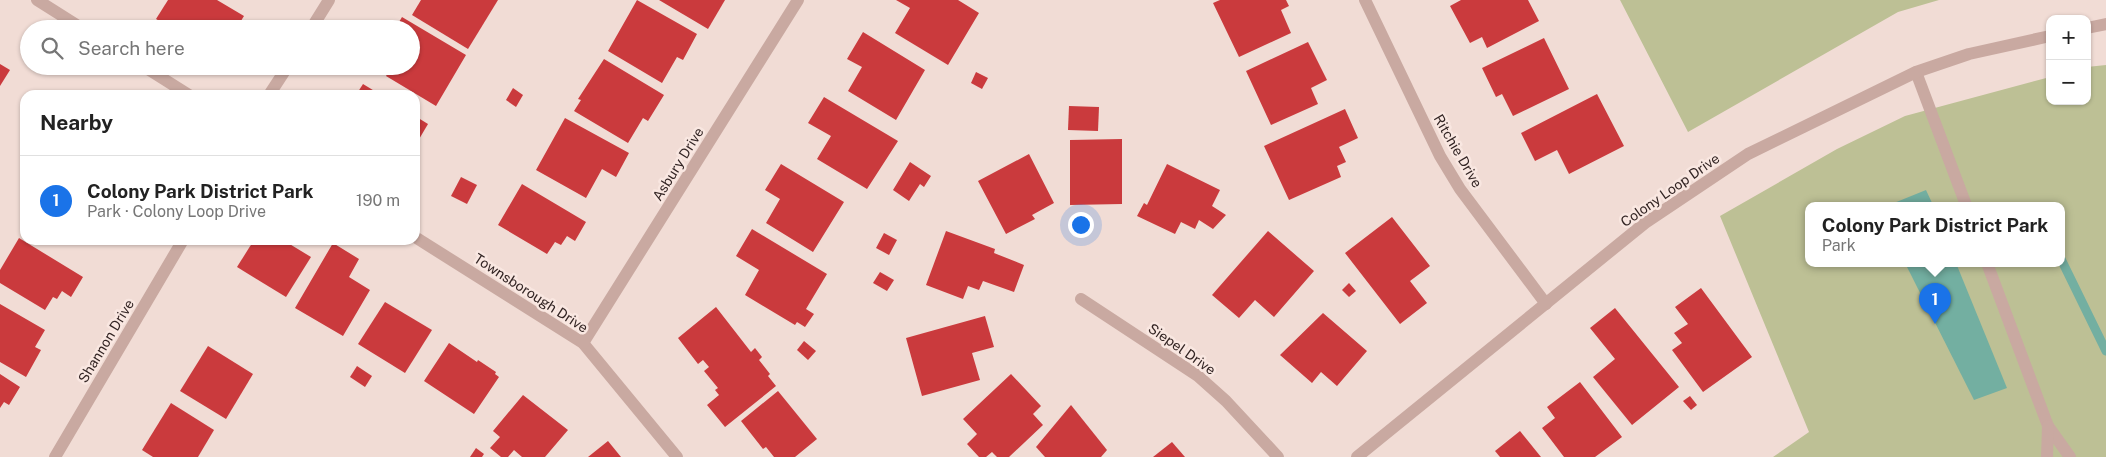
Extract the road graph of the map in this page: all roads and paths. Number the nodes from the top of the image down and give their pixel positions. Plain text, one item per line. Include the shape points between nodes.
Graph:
1 (37, 0) edge
2 (329, 0) edge
3 (798, 0) edge
4 (1365, 0) edge
5 (69, 20) edge
6 (317, 20) edge
7 (2106, 24) edge
8 (2091, 27) edge
9 (2046, 37) edge
10 (1916, 72) junction
11 (157, 75) edge
12 (282, 75) edge
13 (181, 90) edge
14 (272, 90) edge
15 (1965, 202) edge
16 (420, 240) edge
17 (180, 245) edge
18 (1988, 267) edge
19 (1081, 299) dead end
20 (1546, 304) junction
21 (583, 344) junction
22 (2048, 426) junction
23 (55, 457) edge
24 (677, 457) edge
25 (1278, 457) edge
26 (1358, 457) edge
27 (2047, 457) edge
28 (2070, 457) edge

1 - 5 street
2 - 6 street
3 - 21 street, Asbury Drive
4 - 20 street, Ritchie Drive via 1440,156 1460,189
7 - 8 street
9 - 10 street, Colony Loop Drive via 1969,54
10 - 15 street
10 - 20 street, Colony Loop Drive via 1748,154 1644,223
11 - 13 street
12 - 14 street
16 - 21 street, Townsborough Drive
17 - 23 street, Shannon Drive
18 - 22 street
19 - 25 street, Siepel Drive via 1198,376
20 - 26 street, Colony Loop Drive
21 - 24 street, Townsborough Drive
22 - 27 street
22 - 28 street

